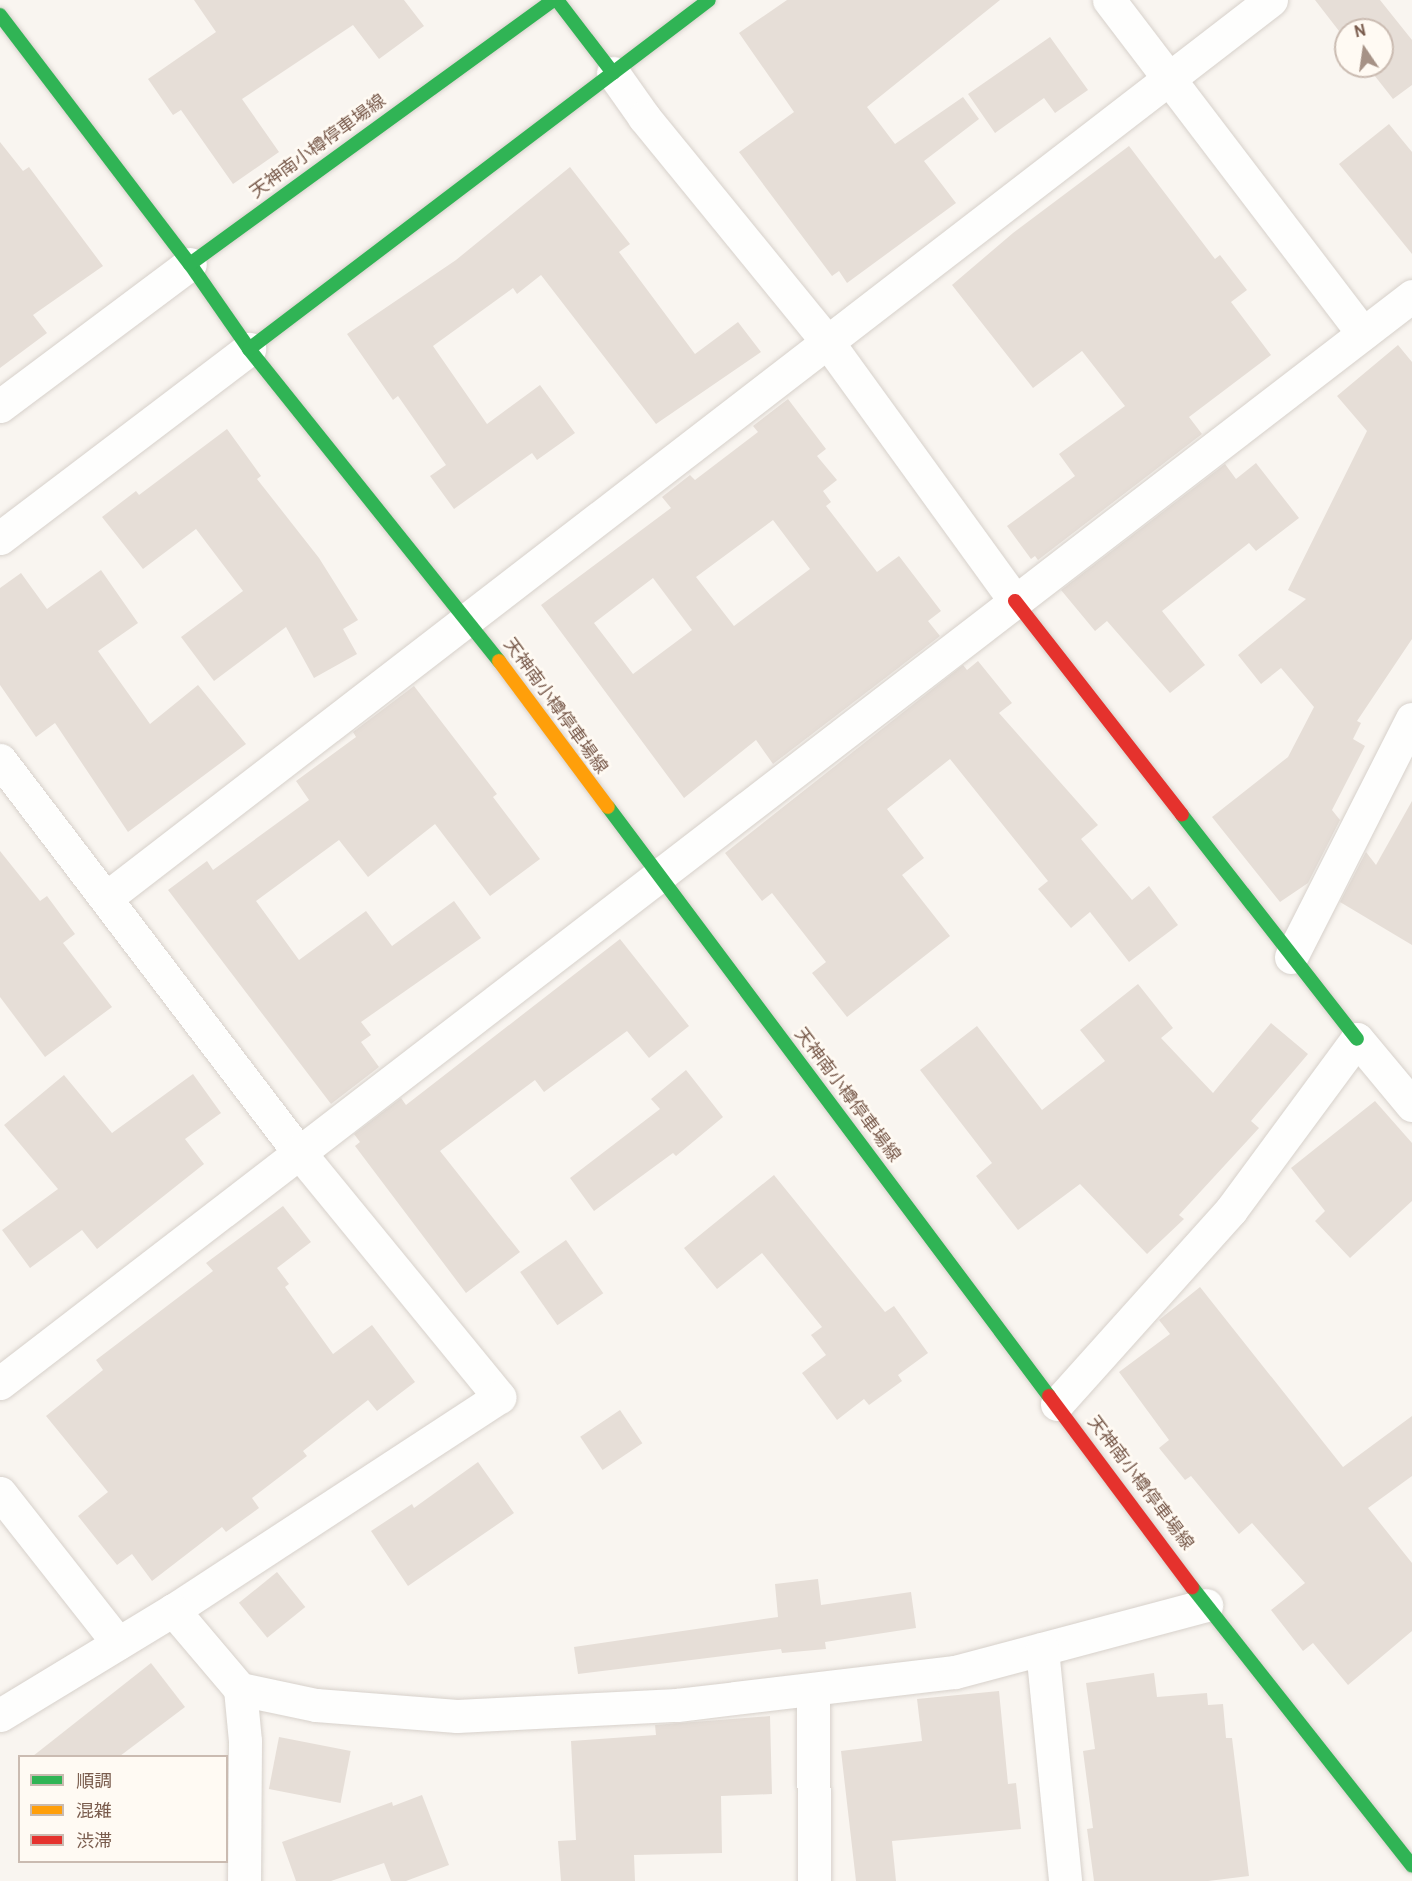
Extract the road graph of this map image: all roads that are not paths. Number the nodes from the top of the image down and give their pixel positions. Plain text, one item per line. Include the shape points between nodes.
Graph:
1 (555, 0) edge
2 (709, 0) edge
3 (1108, 0) edge
4 (1272, 0) edge
5 (0, 15) edge
6 (613, 73) junction
7 (1169, 79) junction
8 (190, 264) junction
9 (1409, 305) edge
10 (1363, 333) junction
11 (830, 344) junction
12 (249, 350) junction
13 (0, 406) edge
14 (0, 538) edge
15 (1015, 601) junction
16 (467, 619) junction
17 (1412, 719) edge
18 (0, 760) edge
19 (656, 875) junction
20 (106, 898) junction
21 (1291, 957) junction
22 (1357, 1040) junction
23 (1412, 1105) edge
24 (298, 1151) junction
25 (0, 1383) edge
26 (1057, 1404) junction
27 (0, 1492) edge
28 (1206, 1605) junction
29 (173, 1610) junction
30 (118, 1643) junction
31 (1041, 1649) junction
32 (240, 1689) junction
33 (813, 1690) junction
34 (0, 1715) edge
35 (1412, 1866) edge
36 (244, 1881) edge
37 (814, 1881) edge
38 (1065, 1881) edge

1 - 6 main road, 天神南小樽停車場線
1 - 8 main road, 天神南小樽停車場線
2 - 6 main road
3 - 7 street
4 - 7 street
5 - 8 main road
6 - 11 street via 644,117
6 - 12 main road
7 - 10 street
7 - 11 street
8 - 12 main road, 天神南小樽停車場線
8 - 13 street
9 - 10 street
10 - 15 street
11 - 15 street
11 - 16 street
12 - 14 street
12 - 16 main road, 天神南小樽停車場線
15 - 19 street
15 - 21 main road
16 - 19 main road, 天神南小樽停車場線
16 - 20 street
17 - 21 street
18 - 20 street
19 - 24 street
19 - 26 main road, 天神南小樽停車場線
20 - 24 street
21 - 22 main road
22 - 23 street
22 - 26 street via 1231,1210
24 - 25 street
24 - 29 street via 499,1397
26 - 28 main road, 天神南小樽停車場線
27 - 30 street
28 - 31 street
28 - 35 main road, 天神南小樽停車場線
29 - 30 street
29 - 32 street
30 - 34 street
31 - 33 street via 955,1672
31 - 38 street
32 - 33 street via 316,1705 457,1716 677,1705
32 - 36 street via 245,1741
33 - 37 street

